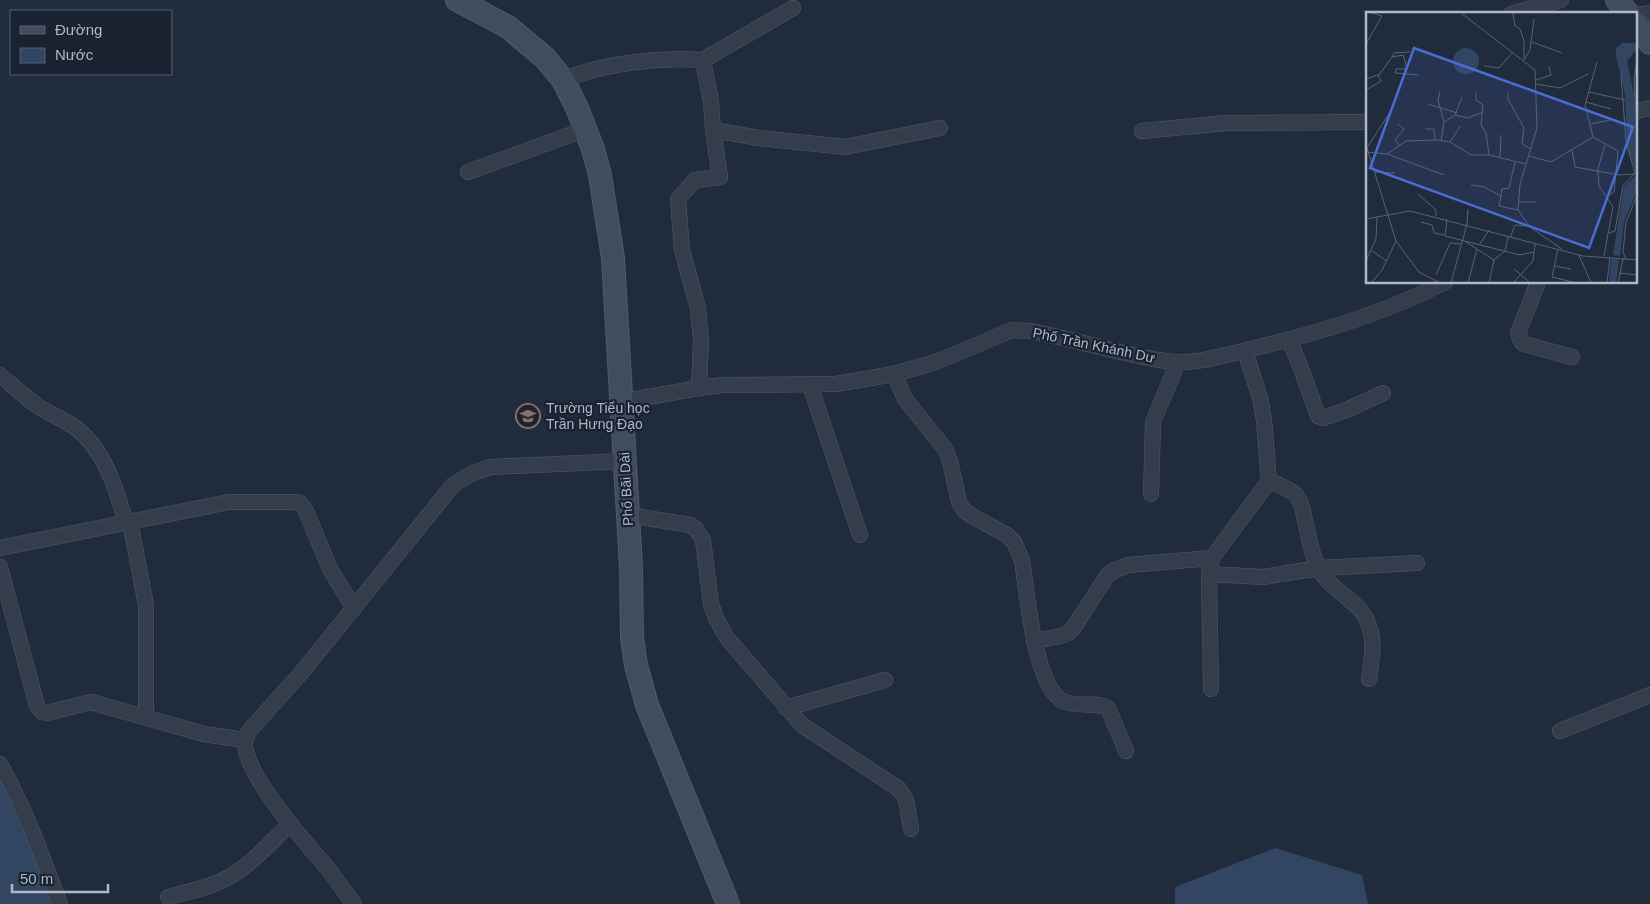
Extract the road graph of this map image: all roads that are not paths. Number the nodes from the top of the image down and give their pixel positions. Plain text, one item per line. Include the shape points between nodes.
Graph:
1 (457, 0) edge
2 (1561, 0) edge
3 (1617, 0) edge
4 (792, 8) dead end
5 (1518, 12) edge
6 (1626, 12) edge
7 (1638, 27) edge
8 (1650, 43) edge
9 (703, 60) junction
10 (563, 80) junction
11 (1366, 122) edge
12 (940, 128) dead end
13 (586, 130) junction
14 (713, 130) junction
15 (1142, 131) dead end
16 (468, 172) dead end
17 (1441, 284) edge
18 (1537, 284) edge
19 (1289, 339) junction
20 (1245, 351) junction
21 (1572, 357) dead end
22 (1178, 362) junction
23 (894, 374) junction
24 (3, 383) edge
25 (810, 385) junction
26 (699, 388) junction
27 (1383, 393) dead end
28 (620, 402) junction
29 (625, 461) junction
30 (1269, 481) junction
31 (1151, 494) dead end
32 (628, 515) junction
33 (128, 522) junction
34 (860, 536) dead end
35 (0, 548) edge
36 (1212, 558) junction
37 (1417, 563) dead end
38 (0, 567) edge
39 (1319, 568) junction
40 (1209, 574) junction
41 (354, 608) junction
42 (1034, 641) junction
43 (1369, 679) dead end
44 (885, 680) dead end
45 (1211, 690) dead end
46 (1650, 695) edge
47 (786, 708) junction
48 (146, 717) junction
49 (1560, 731) dead end
50 (245, 740) junction
51 (1126, 751) dead end
52 (0, 764) edge
53 (290, 825) junction
54 (911, 829) dead end
55 (168, 897) dead end
56 (60, 904) edge
57 (354, 904) edge
58 (728, 904) edge

1 - 10 street, Phố Bãi Dài via 508,26 545,58
2 - 5 street
3 - 6 street
4 - 9 street
7 - 8 street
9 - 10 street via 677,58 624,65 583,72
9 - 14 street
10 - 13 street, Phố Bãi Dài
11 - 15 street via 1226,123
12 - 14 street via 845,148
13 - 16 street
13 - 28 street, Phố Bãi Dài via 600,175 613,258
14 - 26 street via 720,177 695,180 678,199 682,250 698,308
17 - 19 street, Phố Trần Khánh Dư via 1360,317
18 - 21 street via 1518,333 1519,338 1524,344
19 - 20 street, Phố Trần Khánh Dư
19 - 27 street via 1318,416 1323,418 1349,409
20 - 22 street, Phố Trần Khánh Dư
20 - 30 street via 1260,398
22 - 23 street, Phố Trần Khánh Dư via 1031,330 1012,330 936,362
22 - 31 street via 1153,422
23 - 25 street, Phố Trần Khánh Dư
23 - 42 street via 905,399 945,449 964,510 1014,542 1022,560
24 - 33 street via 67,421 84,435 109,471
25 - 26 street, Phố Trần Khánh Dư
25 - 34 street
26 - 28 street, Phố Trần Khánh Dư
28 - 29 street, Phố Bãi Dài
29 - 32 street, Phố Bãi Dài
29 - 41 street via 490,467 466,476 454,485
30 - 36 street
30 - 39 street via 1290,490 1299,499 1313,557
32 - 47 street via 690,525 700,533 716,618 727,638
32 - 58 street, Phố Bãi Dài via 632,638 637,672
33 - 35 street
33 - 41 street via 229,502 300,503 330,569
33 - 48 street via 146,612
36 - 40 street
36 - 42 street via 1119,568 1107,576 1074,628 1061,636
37 - 39 street
38 - 48 street via 39,710 47,712 91,702
39 - 40 street via 1263,578
39 - 43 street via 1366,618 1372,645
40 - 45 street
41 - 50 street via 257,721
42 - 51 street via 1040,667 1059,698 1070,703 1108,708
44 - 47 street
46 - 49 street
47 - 54 street via 802,725 899,789 906,800
48 - 50 street via 204,734
50 - 53 street via 254,770
52 - 56 street via 28,818
53 - 55 street via 249,863 226,879
53 - 57 street

